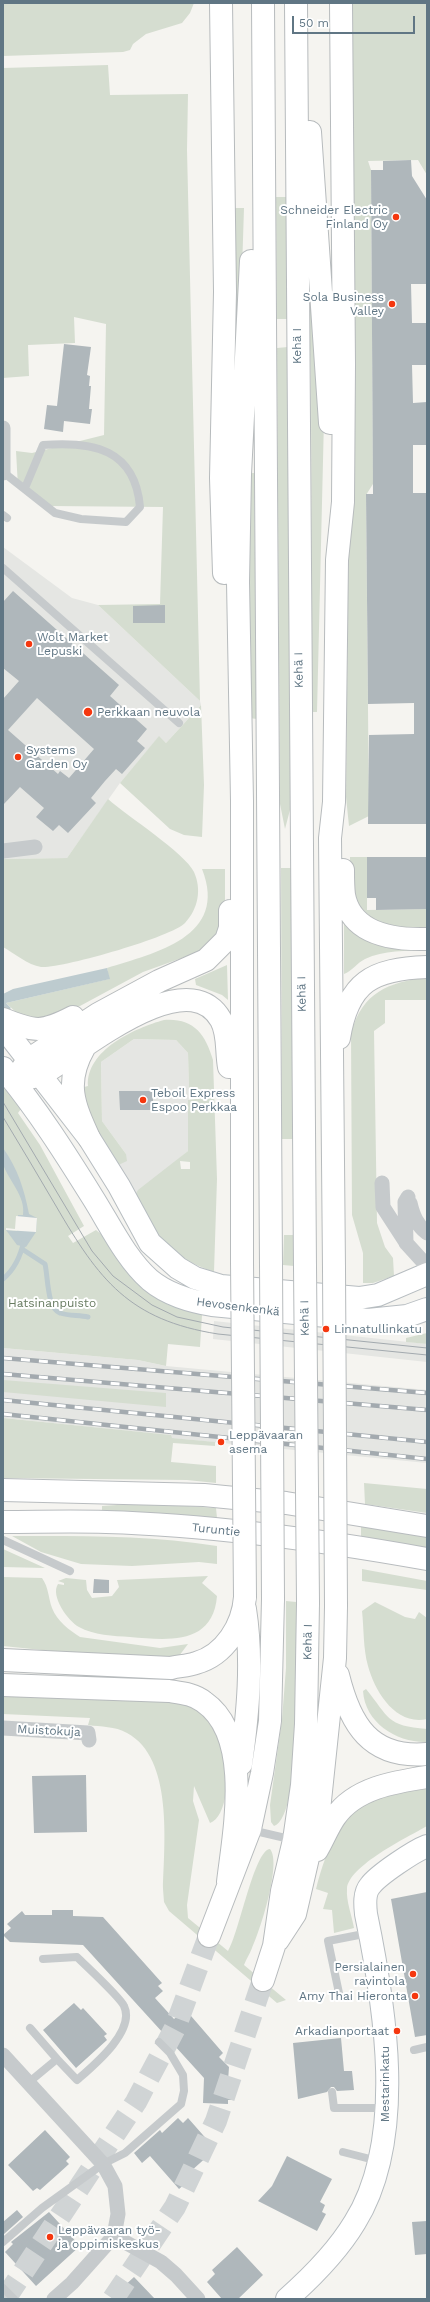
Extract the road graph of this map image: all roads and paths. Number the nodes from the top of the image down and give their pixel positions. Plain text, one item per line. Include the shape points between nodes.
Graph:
1 (221, 12) edge
2 (263, 12) edge
3 (296, 12) edge
4 (341, 12) edge
5 (303, 78) junction
6 (264, 119) junction
7 (3, 428) edge
8 (3, 473) edge
9 (25, 488) junction
10 (337, 560) junction
11 (3, 568) edge
12 (179, 723) dead end
13 (241, 741) junction
14 (334, 802) junction
15 (35, 847) dead end
16 (3, 851) edge
17 (241, 864) junction
18 (427, 939) edge
19 (427, 967) edge
20 (98, 1014) junction
21 (3, 1019) edge
22 (3, 1027) edge
23 (84, 1048) junction
24 (34, 1068) junction
25 (9, 1075) edge
26 (331, 1083) junction
27 (242, 1107) junction
28 (89, 1138) junction
29 (382, 1183) dead end
30 (427, 1233) edge
31 (406, 1244) junction
32 (427, 1266) edge
33 (427, 1274) edge
34 (427, 1309) edge
35 (3, 1490) edge
36 (3, 1522) edge
37 (427, 1526) edge
38 (3, 1540) edge
39 (427, 1559) edge
40 (70, 1571) dead end
41 (245, 1600) junction
42 (334, 1658) junction
43 (3, 1660) edge
44 (3, 1685) edge
45 (3, 1728) edge
46 (88, 1740) dead end
47 (427, 1754) edge
48 (427, 1777) edge
49 (236, 1799) junction
50 (250, 1829) junction
51 (294, 1840) junction
52 (427, 1846) edge
53 (307, 1867) junction
54 (228, 1882) junction
55 (370, 1932) junction
56 (209, 1936) tunnel mouth
57 (274, 1946) junction
58 (43, 1959) dead end
59 (263, 1980) tunnel mouth
60 (339, 1993) dead end
61 (30, 2028) dead end
62 (159, 2042) dead end
63 (427, 2047) edge
64 (414, 2050) dead end
65 (3, 2055) edge
66 (57, 2059) junction
67 (28, 2083) junction
68 (332, 2092) dead end
69 (386, 2108) junction
70 (343, 2152) dead end
71 (380, 2162) junction
72 (104, 2164) junction
73 (114, 2236) junction
74 (3, 2242) edge
75 (3, 2288) edge
76 (14, 2299) edge
77 (54, 2299) edge
78 (198, 2299) edge
79 (287, 2299) edge

1 - 13 main road via 225,292 221,485 229,668
2 - 6 main road
3 - 5 main road, Kehä I
4 - 10 main road via 343,487
5 - 10 main road via 310,137 331,429 330,502
5 - 51 main road, Kehä I, bridge via 308,1603 306,1724 302,1785
6 - 13 main road via 252,189 251,283 240,474 238,582
6 - 50 main road, bridge via 273,1599 270,1721
7 - 8 street
8 - 9 lane
9 - 9 lane via 55,513 81,519 126,522 140,507 138,494 127,467 114,454 85,446 43,445
10 - 14 main road
11 - 12 lane
13 - 17 main road
14 - 18 main road via 341,836 344,895 348,909 357,920 381,936 395,939
14 - 26 main road via 330,838
15 - 16 street
17 - 20 main road via 230,900 230,928 226,940 217,951 206,960 147,987
17 - 27 main road
19 - 26 main road via 382,973 358,988 348,1004 342,1022
20 - 21 main road via 76,1016 44,1030 23,1027
20 - 24 main road
22 - 24 main road, Hevosenkenkä
23 - 24 main road
23 - 27 main road via 102,1033 158,1006 176,1000 198,1003 214,1012 224,1029 229,1066
23 - 28 main road via 75,1068 72,1093
24 - 25 main road
24 - 28 main road, Hevosenkenkä
25 - 34 main road, Hevosenkenkä via 44,1120 130,1258 151,1281 165,1290 193,1302 212,1305 368,1320 407,1316
26 - 42 main road, bridge via 336,1606
27 - 41 main road, bridge
28 - 33 main road, Hevosenkenkä via 150,1243 178,1268 195,1278 221,1286 359,1298 378,1295
29 - 31 street via 383,1207
30 - 31 street via 412,1214 408,1196
31 - 32 street
35 - 37 main road via 204,1495 286,1503
36 - 39 main road, Turuntie via 106,1522 172,1526 270,1536
38 - 40 lane
41 - 43 main road via 240,1623 230,1640 215,1654 197,1663 171,1668
41 - 49 main road via 249,1633 249,1682 246,1730
42 - 47 main road via 345,1702 353,1720 363,1733 377,1744 395,1752
42 - 53 main road via 324,1768
44 - 49 main road via 121,1688 189,1694 204,1701 226,1727 233,1747
45 - 46 street, Muistokuja via 88,1733
48 - 53 main road via 360,1794 335,1817
49 - 54 main road
50 - 51 lane
50 - 54 main road
51 - 57 main road, Kehä I via 282,1891
52 - 55 main road, Mestarinkatu via 416,1850 369,1886 365,1900
53 - 57 main road via 294,1914
54 - 56 main road
55 - 60 lane via 328,1941
55 - 69 main road, Mestarinkatu via 385,2031
57 - 59 main road, Kehä I
58 - 66 lane via 77,1957 124,2006 126,2019 122,2032 106,2053 77,2080
61 - 66 lane
62 - 72 lane via 170,2053 183,2075 184,2091 181,2104 125,2153
63 - 64 lane
65 - 67 street
66 - 67 lane
67 - 72 street
68 - 69 lane via 334,2108
69 - 71 main road, Mestarinkatu via 384,2145
70 - 71 lane
71 - 79 main road, Mestarinkatu via 374,2182 352,2227 333,2255
72 - 73 street via 115,2186 118,2200
72 - 74 lane via 42,2208
73 - 77 street
73 - 78 street via 161,2262
75 - 76 lane

